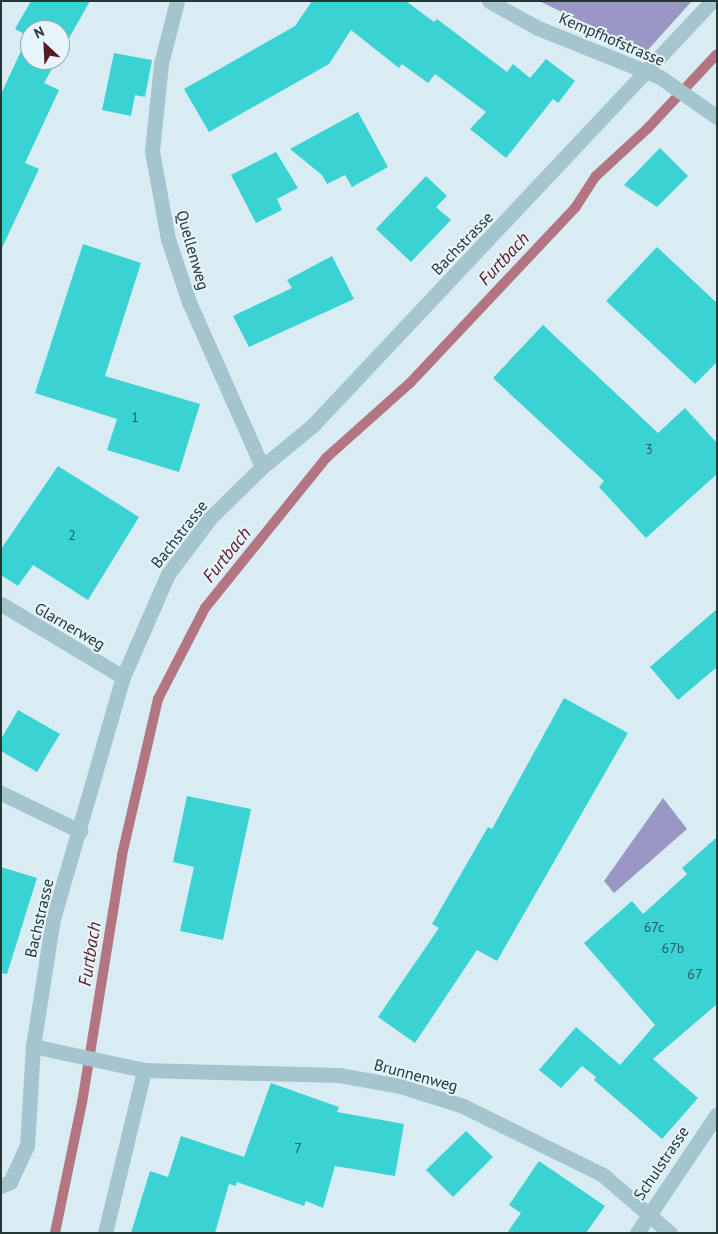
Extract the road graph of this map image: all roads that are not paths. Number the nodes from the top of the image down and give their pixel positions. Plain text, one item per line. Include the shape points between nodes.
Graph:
1 (177, 1) edge
2 (489, 1) edge
3 (712, 1) edge
4 (645, 71) junction
5 (717, 118) edge
6 (262, 467) junction
7 (1, 604) edge
8 (122, 677) junction
9 (1, 793) edge
10 (80, 831) junction
11 (33, 1046) junction
12 (144, 1070) junction
13 (717, 1114) edge
14 (1, 1186) edge
15 (649, 1213) junction
16 (105, 1233) edge
17 (637, 1233) edge
18 (670, 1233) edge

1 - 6 street, Quellenweg via 161,64 152,151 168,238 189,302
2 - 4 street, Kempfhofstrasse via 538,28
3 - 4 street, Bachstrasse
4 - 5 street, Kempfhofstrasse via 660,77
4 - 6 street, Bachstrasse via 312,426
6 - 8 street, Bachstrasse via 210,518 168,574
7 - 8 street, Glarnerweg
8 - 10 street, Bachstrasse
9 - 10 street
10 - 11 street, Bachstrasse via 54,919
11 - 12 street
11 - 14 street, Bachstrasse via 27,1146 10,1182
12 - 15 street, Brunnenweg via 339,1075 400,1086 463,1106 603,1175
12 - 16 street
13 - 15 street, Schulstrasse
15 - 17 street, Schulstrasse
15 - 18 street, Brunnenweg

